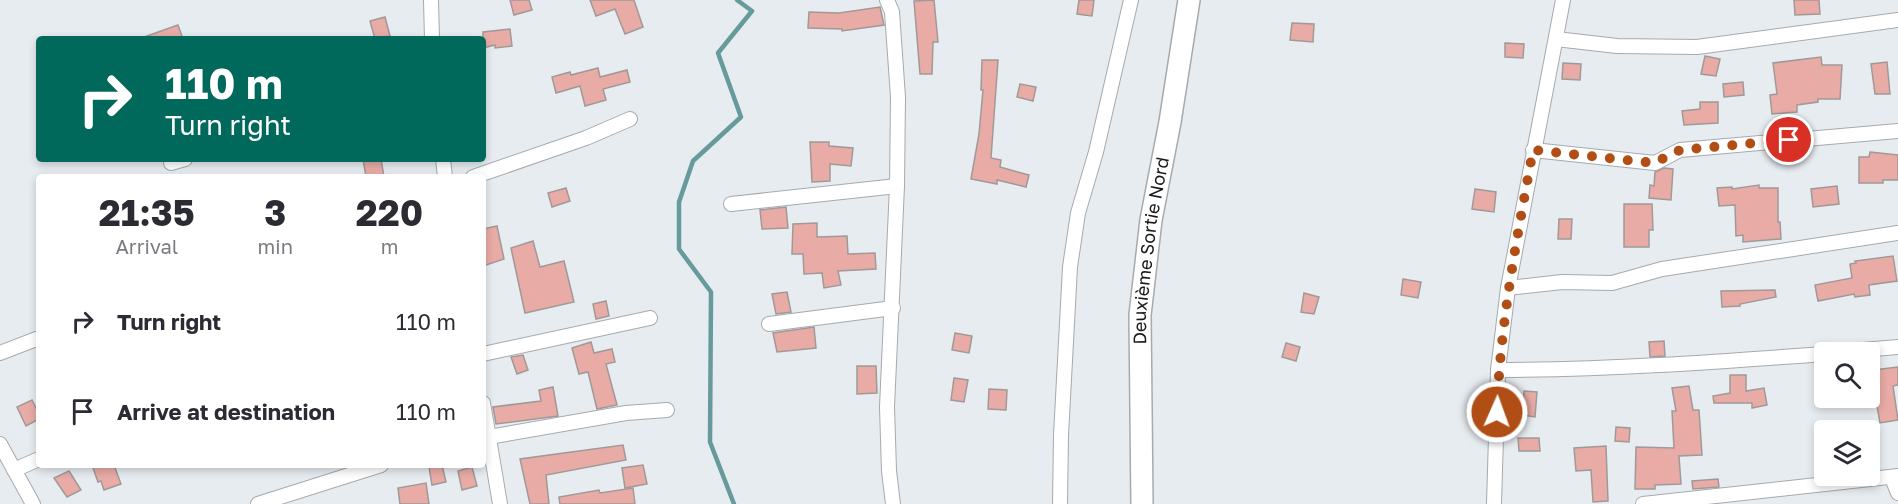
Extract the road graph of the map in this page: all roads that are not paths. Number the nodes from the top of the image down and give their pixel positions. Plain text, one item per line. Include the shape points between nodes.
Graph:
1 (431, 0) edge
2 (887, 0) edge
3 (1131, 0) edge
4 (1190, 0) edge
5 (1563, 0) edge
6 (1898, 20) edge
7 (432, 36) edge
8 (1556, 39) junction
9 (630, 119) dead end
10 (1898, 130) edge
11 (1533, 150) junction
12 (177, 162) edge
13 (171, 164) dead end
14 (482, 174) edge
15 (897, 186) junction
16 (731, 204) dead end
17 (1898, 233) edge
18 (1508, 288) junction
19 (892, 308) junction
20 (650, 318) dead end
21 (769, 324) dead end
22 (36, 339) edge
23 (1898, 347) edge
24 (1880, 349) edge
25 (0, 353) edge
26 (486, 353) edge
27 (1814, 355) edge
28 (1498, 370) junction
29 (667, 410) dead end
30 (486, 437) edge
31 (0, 444) edge
32 (36, 460) edge
33 (372, 468) edge
34 (14, 470) junction
35 (1895, 477) edge
36 (1898, 493) edge
37 (33, 504) edge
38 (258, 504) edge
39 (500, 504) edge
40 (893, 504) edge
41 (1060, 504) edge
42 (1142, 504) edge
43 (1494, 504) edge
44 (1643, 504) edge

1 - 7 street
2 - 15 street via 892,12 898,98
3 - 41 street via 1078,213 1070,267
4 - 42 main road, Deuxième Sortie Nord via 1151,220 1140,315
5 - 8 street
6 - 8 street via 1697,48 1617,46
8 - 11 street
9 - 14 street
10 - 11 street via 1680,150 1654,163
11 - 18 street
12 - 13 street
15 - 16 street
15 - 19 street
17 - 18 street via 1662,269 1612,283 1562,282
18 - 28 street
19 - 21 street
19 - 40 street via 887,407
20 - 26 street
22 - 25 street
23 - 24 street
27 - 28 street via 1563,370
28 - 43 street
29 - 30 street via 626,413
30 - 39 street
31 - 34 street
32 - 34 street
33 - 38 street
34 - 37 street
35 - 36 street
35 - 44 street

